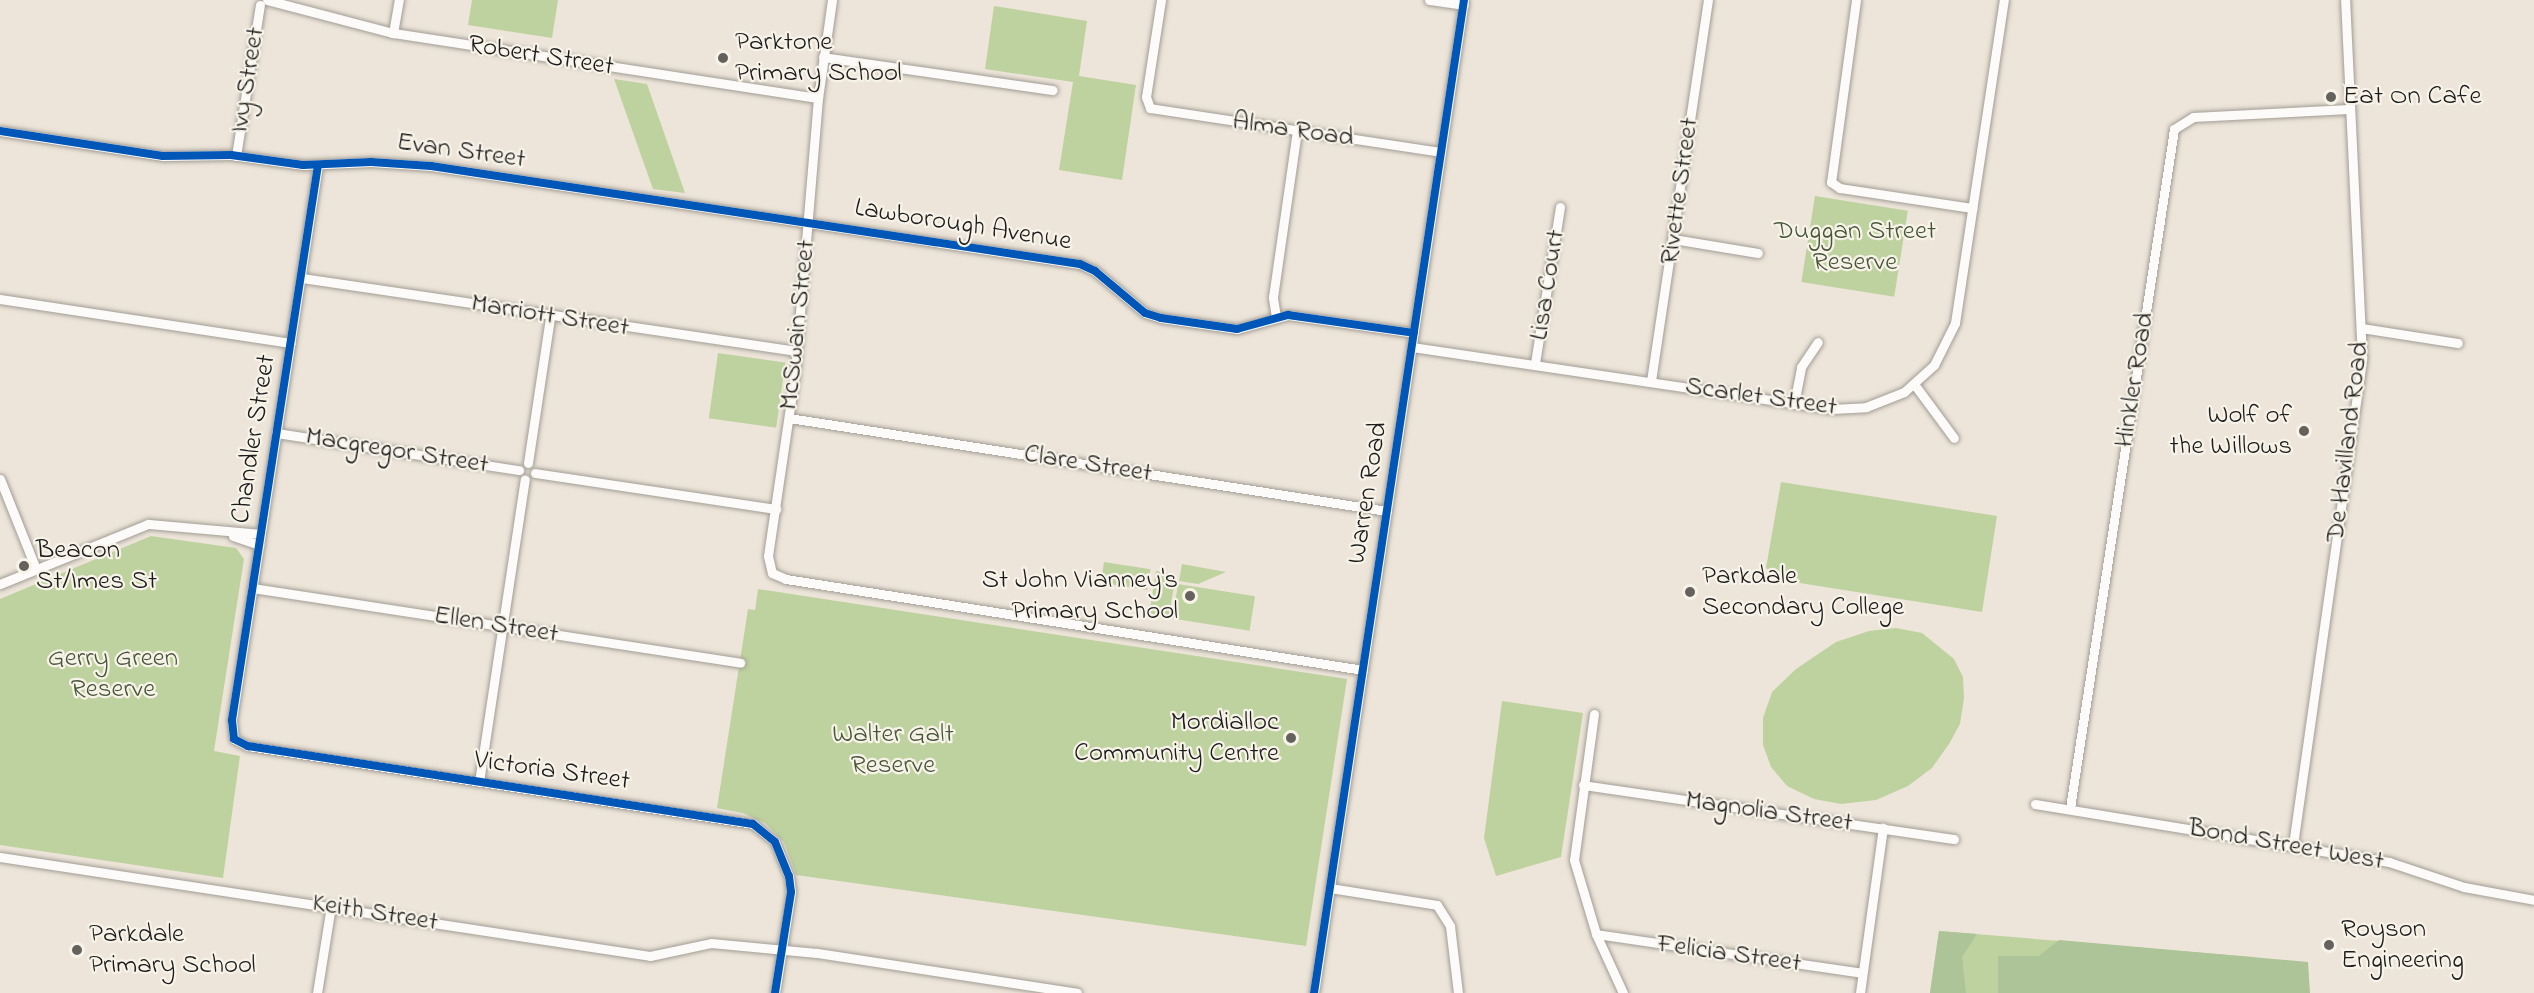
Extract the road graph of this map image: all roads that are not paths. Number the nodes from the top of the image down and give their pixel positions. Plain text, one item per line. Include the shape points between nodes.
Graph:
1 (399, 0) edge
2 (832, 0) edge
3 (1161, 0) edge
4 (1429, 0) edge
5 (1708, 0) edge
6 (1856, 0) edge
7 (2004, 0) edge
8 (2345, 0) edge
9 (262, 1) edge
10 (1464, 3) edge
11 (393, 33) junction
12 (823, 57) junction
13 (1053, 90) dead end
14 (818, 98) junction
15 (2349, 109) junction
16 (0, 131) edge
17 (1297, 131) junction
18 (1441, 152) junction
19 (236, 156) junction
20 (318, 165) junction
21 (1560, 207) dead end
22 (1972, 208) junction
23 (809, 223) junction
24 (1673, 239) junction
25 (1758, 253) dead end
26 (302, 278) junction
27 (0, 299) edge
28 (550, 316) junction
29 (1276, 316) junction
30 (2361, 328) junction
31 (1413, 340) junction
32 (1818, 342) dead end
33 (291, 343) junction
34 (2458, 344) dead end
35 (797, 351) junction
36 (1535, 363) junction
37 (1651, 381) junction
38 (1914, 384) junction
39 (1794, 404) junction
40 (789, 418) junction
41 (276, 433) junction
42 (1954, 438) dead end
43 (528, 463) junction
44 (519, 470) junction
45 (535, 472) junction
46 (0, 479) edge
47 (525, 479) junction
48 (776, 509) junction
49 (1387, 511) junction
50 (223, 533) junction
51 (261, 534) junction
52 (259, 545) junction
53 (36, 569) junction
54 (0, 584) edge
55 (252, 588) junction
56 (503, 626) junction
57 (740, 663) dead end
58 (1363, 670) junction
59 (1594, 714) dead end
60 (232, 720) joint
61 (479, 782) junction
62 (1583, 784) junction
63 (2035, 804) dead end
64 (2070, 808) junction
65 (1883, 828) junction
66 (1954, 839) dead end
67 (2293, 845) junction
68 (0, 857) edge
69 (1330, 888) junction
70 (2534, 900) edge
71 (331, 906) junction
72 (1596, 934) junction
73 (782, 951) junction
74 (1862, 973) junction
75 (317, 993) edge
76 (775, 993) edge
77 (1077, 993) edge
78 (1314, 993) edge
79 (1458, 993) edge
80 (1623, 993) edge
81 (1860, 993) edge

1 - 11 street
2 - 12 street, McSwain Street
3 - 17 street, Alma Road via 1147,105 1157,111
4 - 10 street
5 - 24 street, Rivette Street
6 - 22 street via 1831,182 1840,188
7 - 22 street, Scarlet Street
8 - 15 street, De Havilland Road
9 - 11 street, Robert Street
9 - 19 street, Ivy Street
10 - 18 street, Warren Road
11 - 14 street, Robert Street
12 - 13 street
12 - 14 street, McSwain Street
14 - 23 street, McSwain Street
15 - 30 street, De Havilland Road
15 - 64 street, Hinkler Road via 2193,117 2174,129
16 - 19 street, Evan Street via 163,156
17 - 18 street, Alma Road
17 - 29 street via 1273,297
18 - 31 street, Warren Road
19 - 20 street, Evan Street
20 - 23 street, Evan Street via 371,162 431,166
20 - 26 street, Chandler Street
21 - 36 street, Lisa Court
22 - 38 street, Scarlet Street via 1952,332 1934,365
23 - 29 street, Lawborough Avenue via 1080,264 1095,271 1145,313 1161,318 1236,329
23 - 35 street, McSwain Street
24 - 25 street
24 - 37 street, Rivette Street
26 - 28 street, Marriott Street
26 - 33 street, Chandler Street
27 - 33 street
28 - 35 street, Marriott Street
28 - 43 street
29 - 31 street, Lawborough Avenue via 1296,316
30 - 34 street
30 - 67 street, De Havilland Road via 2362,358
31 - 36 street, Scarlet Street
31 - 49 street, Warren Road
32 - 39 street via 1800,367
33 - 41 street, Chandler Street
35 - 40 street, McSwain Street
36 - 37 street, Scarlet Street
37 - 39 street, Scarlet Street
38 - 39 street, Scarlet Street via 1891,399 1860,408
38 - 42 street
40 - 48 street, McSwain Street
40 - 49 street, Clare Street
41 - 44 street, Macgregor Street
41 - 51 street, Chandler Street
43 - 44 street
43 - 45 street
44 - 47 street
45 - 47 street
45 - 48 street
46 - 53 street
47 - 56 street
48 - 58 street, McSwain Street via 768,562 775,576
49 - 58 street, Warren Road
50 - 51 street
50 - 52 street
50 - 53 street via 148,525
51 - 52 street, Chandler Street
52 - 55 street, Chandler Street
53 - 54 street
55 - 56 street, Ellen Street
55 - 60 street, Chandler Street
56 - 57 street, Ellen Street
56 - 61 street
58 - 69 street, Warren Road
59 - 62 street
60 - 61 street, Victoria Street via 234,739 248,746
61 - 73 street, Victoria Street via 753,824 775,842 787,866 790,892
62 - 65 street, Magnolia Street
62 - 72 street via 1574,860
63 - 64 street, Bond Street West
64 - 67 street, Bond Street West
65 - 66 street, Magnolia Street
65 - 74 street
67 - 70 street, Bond Street West via 2389,862 2464,886
68 - 71 street, Keith Street
69 - 78 street, Warren Road
69 - 79 street via 1437,905 1450,926
71 - 73 street, Keith Street via 650,956 705,944
71 - 75 street
72 - 74 street, Felicia Street
72 - 80 street
73 - 76 street, Victoria Street
73 - 77 street, Keith Street
74 - 81 street

